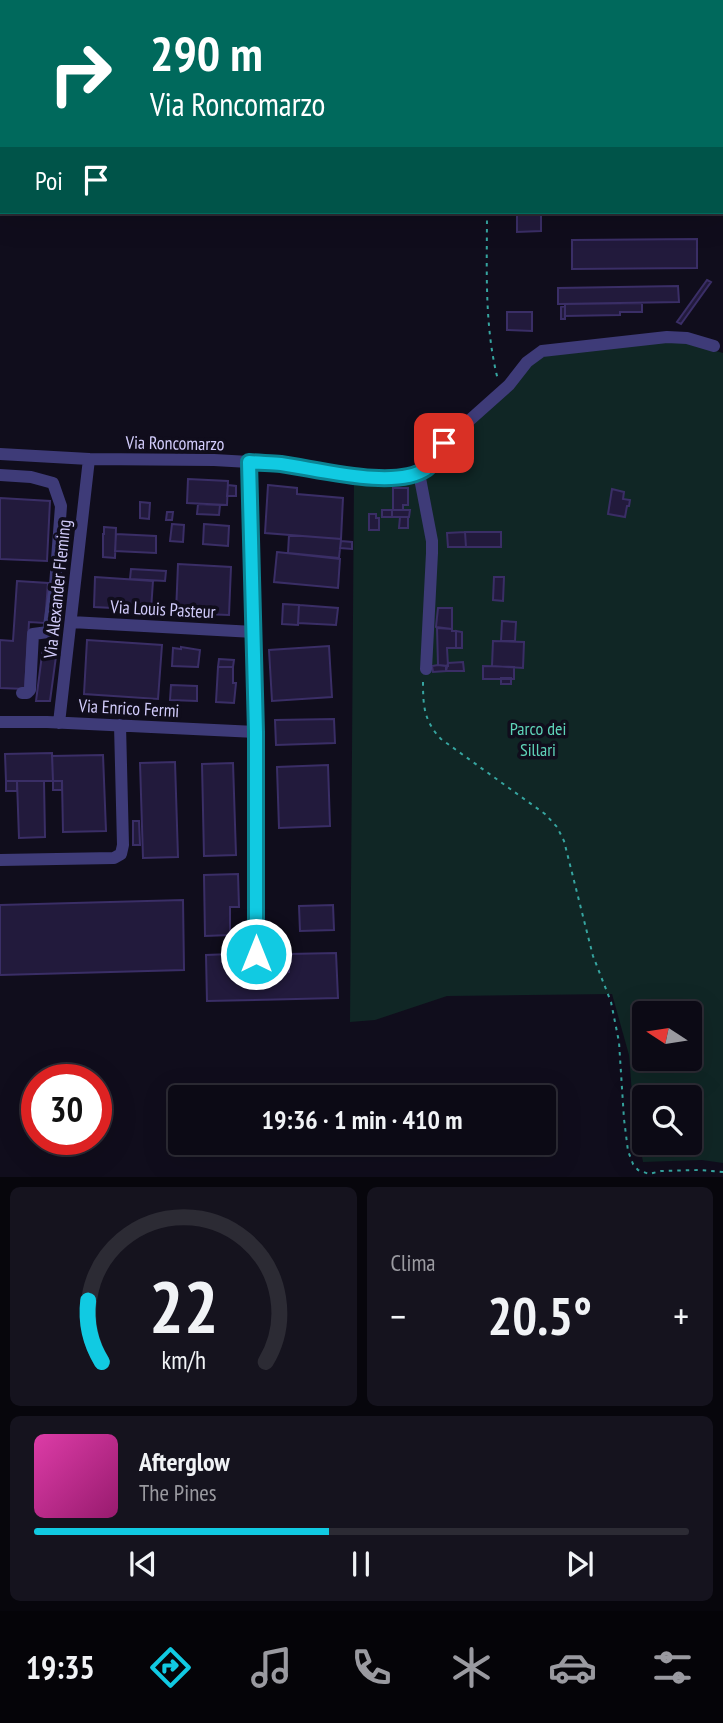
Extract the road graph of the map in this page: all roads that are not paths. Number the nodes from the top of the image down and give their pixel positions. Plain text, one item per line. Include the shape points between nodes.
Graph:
1 (714, 346) dead end
2 (0, 454) edge
3 (89, 459) junction
4 (249, 462) junction
5 (419, 473) junction
6 (0, 475) edge
7 (71, 622) junction
8 (254, 632) junction
9 (426, 668) road end
10 (22, 693) dead end
11 (0, 722) edge
12 (59, 723) junction
13 (120, 726) junction
14 (256, 732) junction
15 (0, 860) edge
16 (256, 954) dead end

1 - 5 street via 667,337 542,351 444,443 429,467
2 - 3 street, Via Roncomarzo
3 - 4 street, Via Roncomarzo
3 - 7 street, Via Alexander Fleming
4 - 5 street, Via Roncomarzo via 377,478
4 - 8 street
5 - 9 street via 432,541
6 - 10 street via 53,482 61,506 48,632 33,634 30,690
7 - 8 street, Via Louis Pasteur
7 - 12 street, Via Alexander Fleming
8 - 14 street
11 - 12 street, Via Enrico Fermi
12 - 13 street, Via Enrico Fermi
13 - 14 street, Via Enrico Fermi
13 - 15 street via 121,854 114,858
14 - 16 street

